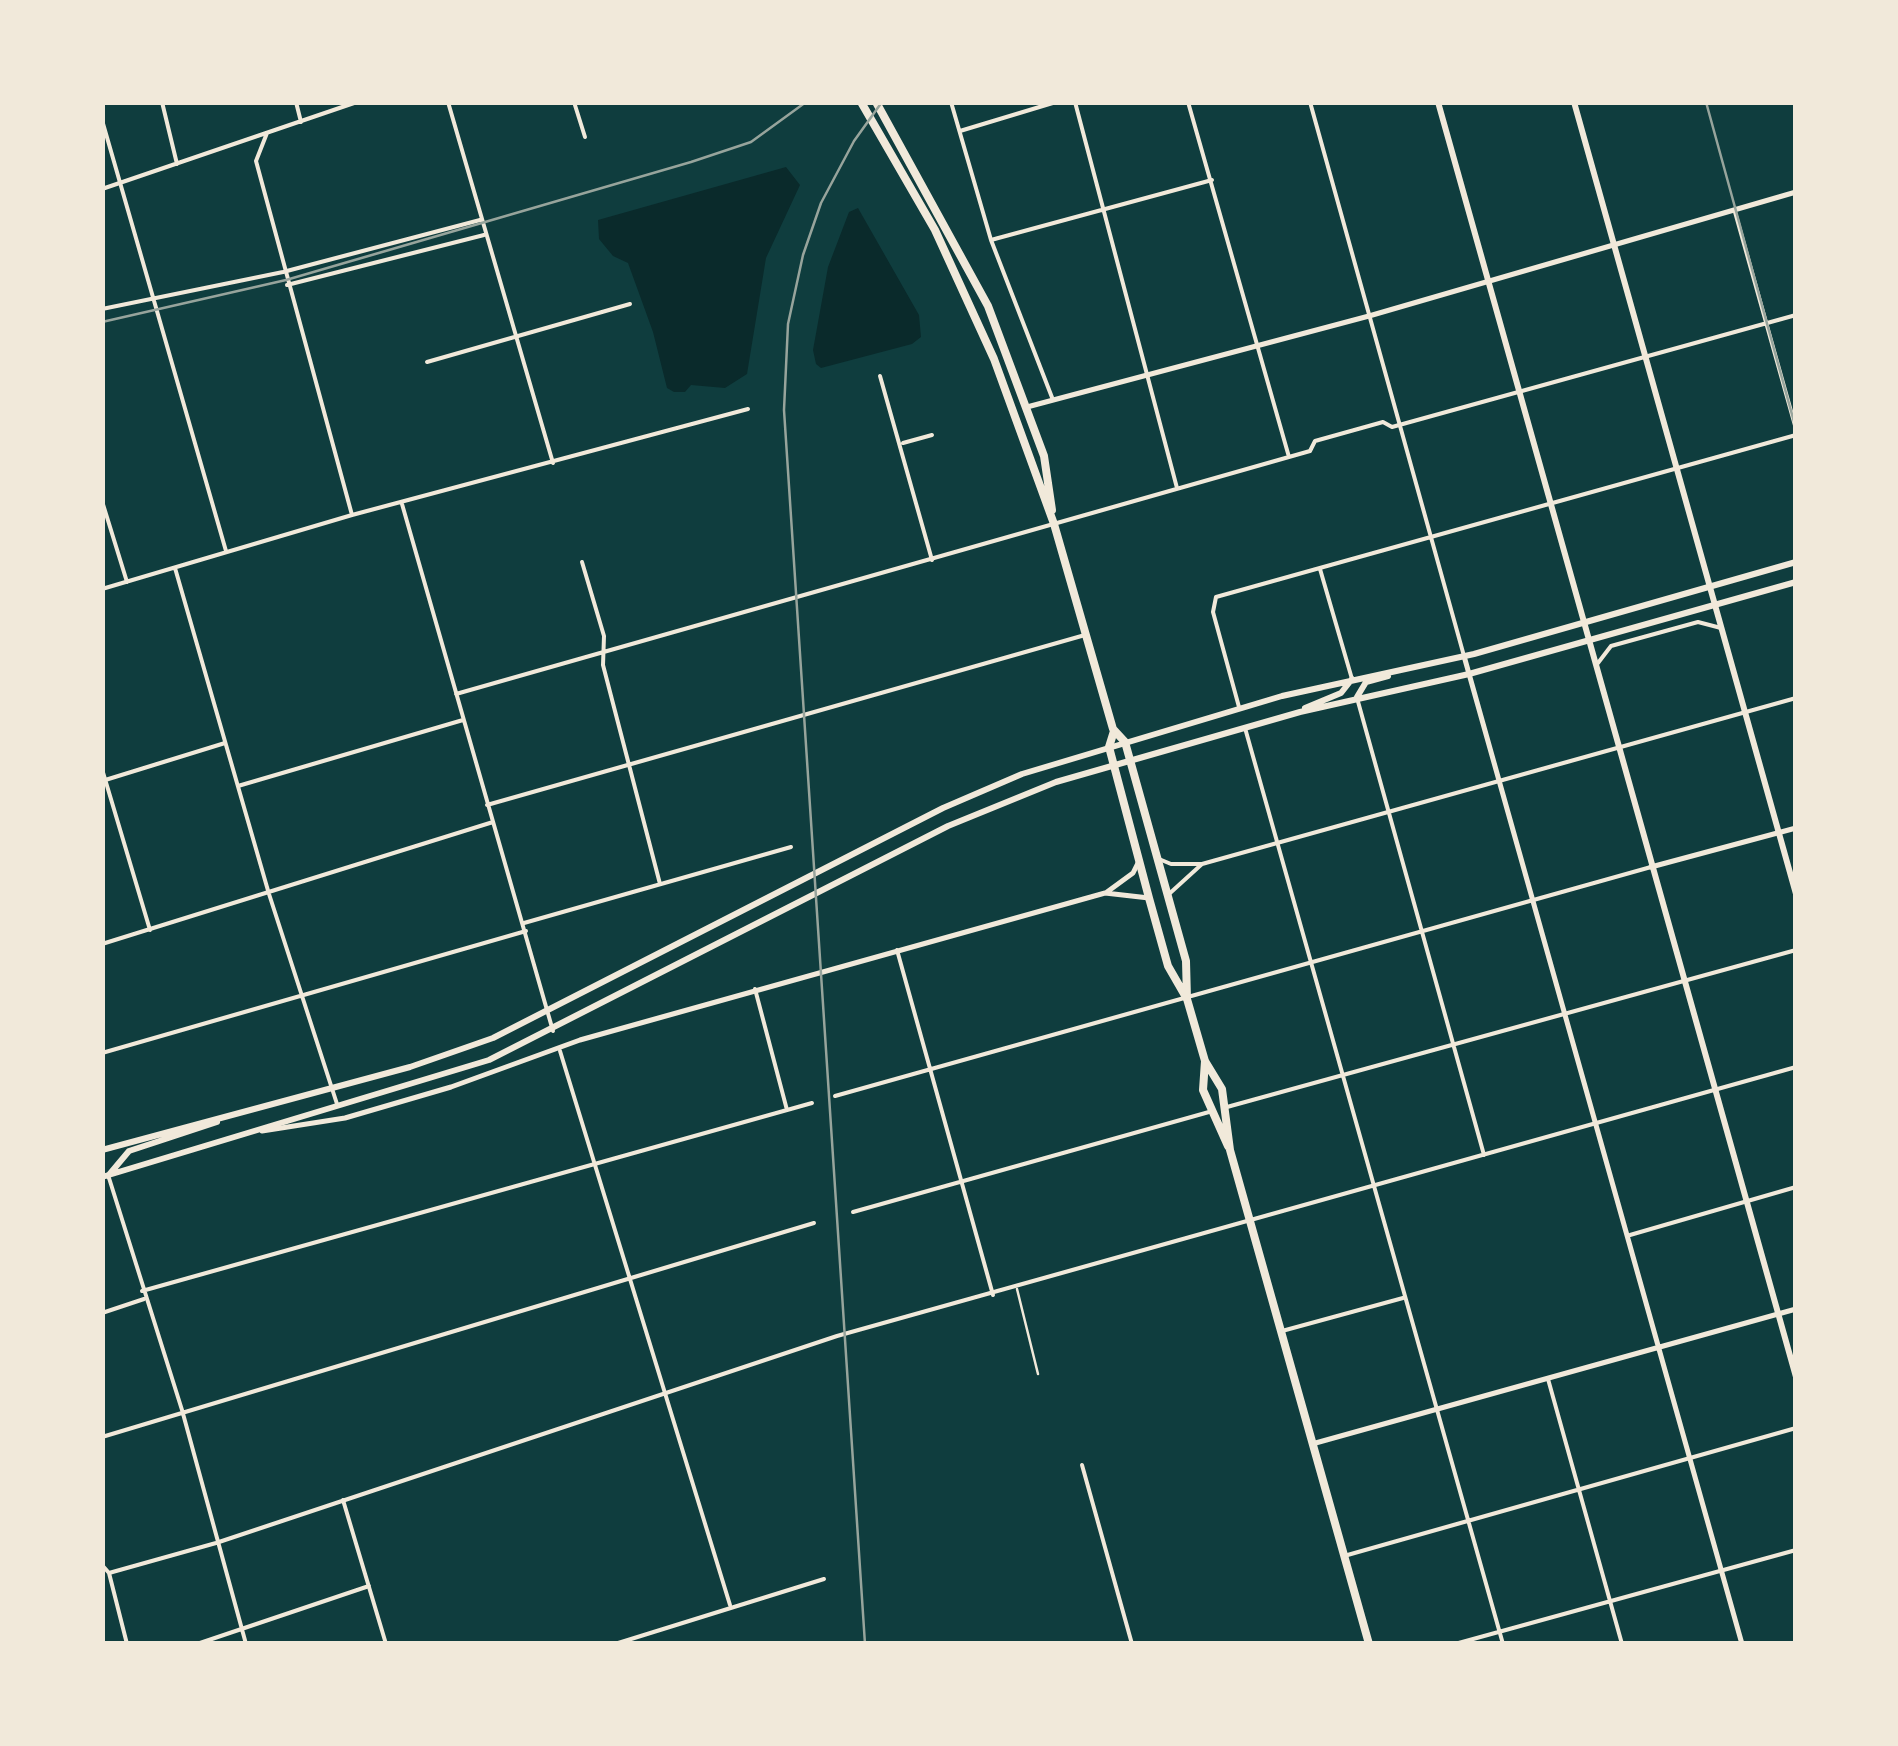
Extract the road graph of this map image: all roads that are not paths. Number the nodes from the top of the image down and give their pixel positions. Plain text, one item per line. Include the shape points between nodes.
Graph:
1 (162, 102) edge
2 (296, 102) edge
3 (357, 102) edge
4 (448, 102) edge
5 (574, 102) edge
6 (861, 102) edge
7 (876, 102) edge
8 (951, 102) edge
9 (1056, 102) edge
10 (1074, 102) edge
11 (1188, 102) edge
12 (1310, 102) edge
13 (1438, 102) edge
14 (1574, 102) edge
15 (102, 120) edge
16 (301, 122) junction
17 (960, 131) junction
18 (267, 132) junction
19 (585, 137) dead end
20 (177, 164) junction
21 (1212, 180) junction
22 (121, 182) junction
23 (102, 189) edge
24 (1796, 192) edge
25 (1735, 210) junction
26 (1104, 211) junction
27 (480, 220) junction
28 (484, 235) junction
29 (992, 240) junction
30 (1614, 246) junction
31 (284, 272) junction
32 (1490, 281) junction
33 (287, 286) junction
34 (154, 301) junction
35 (630, 304) dead end
36 (102, 309) edge
37 (1796, 315) edge
38 (1370, 316) junction
39 (1766, 323) junction
40 (515, 340) junction
41 (1258, 345) junction
42 (1646, 358) junction
43 (427, 362) dead end
44 (880, 376) dead end
45 (1146, 376) junction
46 (1520, 392) junction
47 (1053, 400) junction
48 (1028, 407) junction
49 (748, 409) dead end
50 (1400, 425) junction
51 (1796, 432) edge
52 (932, 435) dead end
53 (900, 444) junction
54 (1289, 456) junction
55 (553, 463) junction
56 (1675, 468) junction
57 (1177, 488) junction
58 (102, 501) edge
59 (1551, 503) junction
60 (402, 504) junction
61 (352, 515) junction
62 (1054, 524) junction
63 (1430, 538) junction
64 (226, 552) junction
65 (932, 560) junction
66 (582, 562) dead end
67 (1796, 562) edge
68 (175, 568) junction
69 (1320, 569) junction
70 (127, 582) junction
71 (1796, 582) edge
72 (1710, 586) junction
73 (102, 589) edge
74 (1715, 605) junction
75 (1582, 622) junction
76 (1722, 628) junction
77 (1085, 635) junction
78 (1589, 640) junction
79 (602, 652) junction
80 (1464, 656) junction
81 (1598, 663) junction
82 (1408, 668) junction
83 (1469, 674) junction
84 (1352, 680) junction
85 (456, 694) junction
86 (1357, 697) junction
87 (1796, 698) edge
88 (1239, 707) junction
89 (1300, 712) junction
90 (1745, 712) junction
91 (463, 720) junction
92 (1245, 728) junction
93 (1114, 731) junction
94 (1125, 742) junction
95 (224, 743) junction
96 (1620, 744) junction
97 (1109, 747) junction
98 (1130, 760) junction
99 (628, 763) junction
100 (1114, 764) junction
101 (102, 769) edge
102 (1500, 778) junction
103 (104, 780) edge
104 (238, 786) junction
105 (487, 805) junction
106 (1390, 811) junction
107 (493, 822) junction
108 (1796, 828) edge
109 (1779, 833) junction
110 (1280, 842) junction
111 (791, 847) dead end
112 (1158, 858) junction
113 (1139, 860) junction
114 (1202, 864) junction
115 (1652, 867) junction
116 (660, 884) junction
117 (1105, 893) junction
118 (269, 894) junction
119 (1796, 894) edge
120 (1168, 896) junction
121 (1149, 898) junction
122 (1534, 901) junction
123 (524, 923) junction
124 (150, 930) junction
125 (1422, 931) junction
126 (526, 932) junction
127 (102, 944) edge
128 (897, 950) junction
129 (1796, 950) edge
130 (1312, 962) junction
131 (1684, 983) junction
132 (755, 989) junction
133 (302, 998) junction
134 (1187, 999) junction
135 (548, 1012) junction
136 (1566, 1013) junction
137 (553, 1031) junction
138 (1454, 1044) junction
139 (560, 1051) junction
140 (102, 1054) edge
141 (1204, 1061) junction
142 (1796, 1067) edge
143 (930, 1070) junction
144 (1342, 1075) junction
145 (331, 1089) junction
146 (1714, 1091) junction
147 (834, 1096) dead end
148 (812, 1103) dead end
149 (1226, 1107) junction
150 (338, 1108) junction
151 (787, 1111) junction
152 (1209, 1112) junction
153 (226, 1117) junction
154 (1598, 1123) junction
155 (257, 1132) junction
156 (102, 1150) edge
157 (1230, 1150) junction
158 (1484, 1156) junction
159 (594, 1165) junction
160 (105, 1176) edge
161 (960, 1182) junction
162 (1374, 1186) junction
163 (1796, 1188) edge
164 (1747, 1202) junction
165 (853, 1212) dead end
166 (1250, 1221) junction
167 (814, 1223) dead end
168 (1630, 1236) junction
169 (630, 1276) junction
170 (1017, 1288) junction
171 (142, 1291) junction
172 (994, 1294) junction
173 (1403, 1298) junction
174 (144, 1299) junction
175 (1796, 1309) edge
176 (102, 1312) edge
177 (1778, 1314) junction
178 (1280, 1332) junction
179 (1660, 1346) junction
180 (1038, 1374) dead end
181 (1796, 1376) edge
182 (1548, 1379) junction
183 (666, 1395) junction
184 (182, 1410) junction
185 (1437, 1410) junction
186 (1796, 1428) edge
187 (102, 1437) edge
188 (1312, 1444) junction
189 (1691, 1459) junction
190 (1082, 1466) dead end
191 (1579, 1488) junction
192 (344, 1500) junction
193 (1468, 1520) junction
194 (216, 1542) junction
195 (1796, 1550) edge
196 (1344, 1556) junction
197 (102, 1565) edge
198 (1720, 1570) junction
199 (109, 1573) junction
200 (824, 1579) dead end
201 (369, 1586) junction
202 (1610, 1600) junction
203 (730, 1605) junction
204 (241, 1629) junction
205 (1499, 1630) junction
206 (127, 1644) edge
207 (197, 1644) edge
208 (246, 1644) edge
209 (386, 1644) edge
210 (615, 1644) edge
211 (1132, 1644) edge
212 (1369, 1644) edge
213 (1455, 1644) edge
214 (1503, 1644) edge
215 (1622, 1644) edge
216 (1742, 1644) edge

1 - 20 street
2 - 16 street
3 - 16 street
4 - 27 street
5 - 19 street
6 - 62 highway via 975,312
7 - 48 highway via 976,281
8 - 17 street
9 - 17 street
10 - 26 street
11 - 21 street
12 - 38 street
13 - 32 main road
14 - 30 main road
15 - 22 street
16 - 18 street
17 - 29 street
18 - 20 street
18 - 31 street via 256,161
20 - 22 street
21 - 26 street
21 - 41 street
22 - 23 street
22 - 34 street
24 - 25 street
25 - 30 street
25 - 39 street
26 - 29 street
26 - 45 street
27 - 28 street
27 - 31 street
28 - 33 street
28 - 40 street
29 - 47 street
30 - 32 street
30 - 42 main road
31 - 33 street
31 - 34 street
32 - 38 street
32 - 46 main road
33 - 61 street
34 - 36 street
34 - 64 street
35 - 40 street
37 - 39 street
38 - 41 street
38 - 50 street
39 - 42 street
39 - 51 street
40 - 43 street
40 - 55 street
41 - 45 street
41 - 54 street
42 - 46 street
42 - 56 main road
44 - 53 street
45 - 47 street
45 - 57 street
46 - 50 street
46 - 59 main road
47 - 48 street
48 - 62 highway
49 - 55 street
50 - 54 street via 1383,422
50 - 63 street
51 - 56 street
52 - 53 street
53 - 65 street
54 - 57 street
55 - 60 street
56 - 59 street
56 - 72 main road
57 - 62 street
58 - 70 street
59 - 63 street
59 - 75 main road
60 - 61 street
60 - 85 street
61 - 64 street
62 - 65 street
62 - 77 highway
63 - 69 street
63 - 80 street
64 - 68 street
65 - 79 street
66 - 79 street via 604,636
67 - 72 main road
68 - 70 street
68 - 95 street
69 - 84 street
69 - 88 street via 1216,598 1212,612
70 - 73 street
71 - 74 main road
72 - 74 main road
72 - 75 main road
74 - 76 main road
74 - 78 main road
75 - 78 main road
75 - 80 main road
76 - 81 street via 1698,622 1608,648
76 - 90 main road
77 - 93 highway
77 - 99 street
78 - 81 main road
78 - 83 main road
79 - 85 street
79 - 99 street
80 - 82 main road
80 - 83 street
81 - 96 main road
82 - 84 main road
82 - 86 main road via 1366,682
83 - 86 main road
83 - 102 street
84 - 88 main road
84 - 89 main road via 1341,693
85 - 91 street
86 - 89 main road
86 - 106 street
87 - 90 street
88 - 94 main road
89 - 92 main road
90 - 96 street
90 - 109 main road
91 - 104 street
91 - 105 street
92 - 98 main road
92 - 110 street
93 - 94 highway
93 - 97 highway
94 - 97 main road
94 - 98 highway
95 - 103 street
95 - 104 street
96 - 102 street
96 - 115 main road
97 - 100 highway
97 - 135 main road via 970,795
98 - 100 main road
98 - 112 highway
99 - 105 street
99 - 116 street
100 - 113 highway
100 - 137 main road via 1000,802
101 - 103 street
102 - 106 street
102 - 122 street
103 - 124 street
104 - 118 street
105 - 107 street
106 - 110 street
106 - 125 street
107 - 118 street
107 - 123 street
108 - 109 street
109 - 115 street
109 - 119 main road
110 - 114 street
110 - 130 street
111 - 116 street
112 - 114 street
112 - 120 highway
113 - 117 street via 1134,873
113 - 121 highway
114 - 120 street
115 - 122 street
115 - 131 main road
116 - 123 street
117 - 121 street
117 - 128 street
118 - 124 street
118 - 133 street
120 - 134 highway via 1186,961
121 - 134 highway via 1168,966
122 - 125 street
122 - 136 street
123 - 126 street
124 - 127 street
125 - 130 street
125 - 138 street
126 - 133 street
126 - 135 street
128 - 132 street
128 - 143 street
129 - 131 street
130 - 134 street
130 - 144 street
131 - 136 street
131 - 146 main road
132 - 139 street
132 - 151 street
133 - 140 street
133 - 145 street
134 - 141 highway
134 - 143 street
135 - 137 street
135 - 145 main road via 452,1053
136 - 138 street
136 - 154 street
137 - 150 main road via 459,1071
138 - 144 street
138 - 158 street
139 - 155 street via 345,1118
139 - 159 street
141 - 149 highway
141 - 152 highway
142 - 146 street
143 - 147 street
143 - 161 street
144 - 149 street
144 - 162 street
145 - 150 street
145 - 153 main road
146 - 154 street
146 - 164 main road
148 - 151 street
149 - 157 highway
150 - 155 main road
151 - 159 street
152 - 157 highway
152 - 161 street
153 - 156 main road
153 - 160 main road via 129,1152
154 - 158 street
154 - 168 street
155 - 160 main road
157 - 166 highway
158 - 162 street
159 - 169 street
159 - 171 street
160 - 171 street
161 - 165 street
161 - 172 street
162 - 166 street
162 - 173 street
163 - 164 street
164 - 168 street
164 - 177 main road
166 - 170 street
166 - 178 highway
167 - 169 street
168 - 179 street
169 - 183 street
169 - 184 street
170 - 172 street
170 - 180 lane
171 - 174 street
172 - 183 street via 800,1348
173 - 178 street
173 - 185 street
174 - 176 street
174 - 184 street
175 - 177 street
177 - 179 street
177 - 181 main road
178 - 188 highway
179 - 182 street
179 - 189 street
182 - 185 street
182 - 191 street
183 - 192 street
183 - 203 street
184 - 187 street
184 - 194 street
185 - 188 street
185 - 193 street
186 - 189 street
188 - 196 highway
189 - 191 street
189 - 198 street
190 - 211 street
191 - 193 street
191 - 202 street
192 - 194 street
192 - 201 street
193 - 196 street
193 - 205 street
194 - 199 street
194 - 204 street
195 - 198 street
196 - 212 highway
197 - 199 street
198 - 202 street
198 - 216 street
199 - 206 street
200 - 203 street
201 - 204 street
201 - 209 street
202 - 205 street
202 - 215 street
203 - 210 street
204 - 207 street
204 - 208 street
205 - 213 street
205 - 214 street

